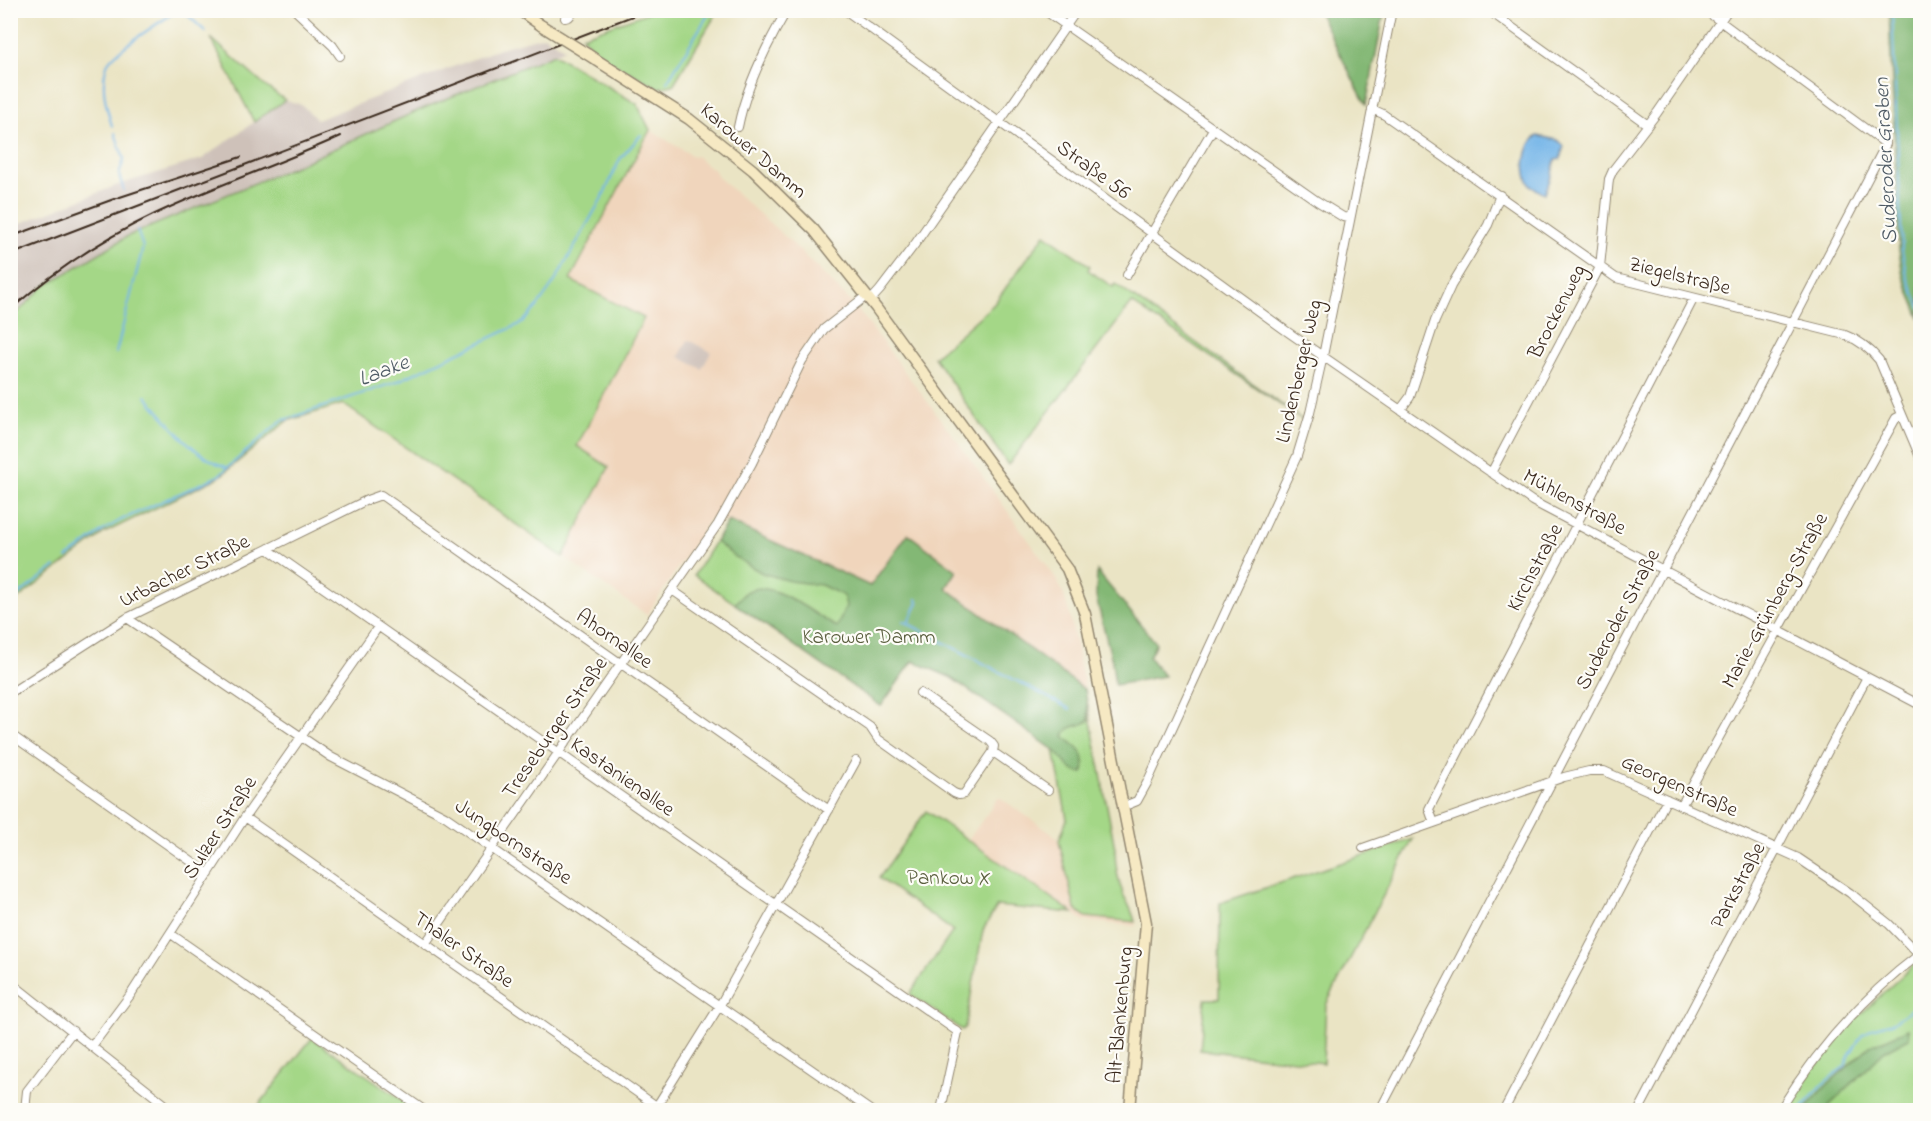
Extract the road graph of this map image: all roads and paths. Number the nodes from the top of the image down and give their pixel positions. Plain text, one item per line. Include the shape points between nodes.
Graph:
1 (296, 10) edge
2 (519, 10) edge
3 (574, 10) edge
4 (787, 10) edge
5 (845, 10) edge
6 (1044, 10) edge
7 (1077, 10) edge
8 (1392, 10) edge
9 (1488, 10) edge
10 (1705, 10) edge
11 (1728, 10) edge
12 (565, 18) dead end
13 (1721, 22) junction
14 (1066, 26) junction
15 (340, 56) dead end
16 (1372, 109) junction
17 (1000, 122) junction
18 (1648, 125) junction
19 (738, 127) dead end
20 (1213, 129) junction
21 (1500, 195) junction
22 (1350, 218) junction
23 (1152, 233) junction
24 (1600, 267) junction
25 (1128, 275) dead end
26 (868, 298) junction
27 (1694, 298) junction
28 (1793, 322) junction
29 (1323, 356) junction
30 (1401, 409) junction
31 (1902, 415) junction
32 (1920, 456) edge
33 (1491, 473) junction
34 (381, 495) joint
35 (1577, 525) junction
36 (269, 548) junction
37 (1663, 569) junction
38 (672, 590) junction
39 (127, 618) junction
40 (378, 627) junction
41 (1777, 629) junction
42 (621, 663) junction
43 (1867, 677) junction
44 (10, 693) edge
45 (920, 693) dead end
46 (1920, 705) edge
47 (10, 734) edge
48 (300, 737) junction
49 (993, 752) junction
50 (558, 753) junction
51 (855, 761) dead end
52 (1551, 782) junction
53 (1048, 790) dead end
54 (1667, 800) junction
55 (1681, 806) junction
56 (1122, 807) junction
57 (829, 810) junction
58 (245, 817) junction
59 (1434, 823) junction
60 (492, 847) junction
61 (1363, 848) dead end
62 (1777, 849) junction
63 (209, 873) junction
64 (775, 904) junction
65 (1146, 923) joint
66 (171, 934) junction
67 (425, 944) junction
68 (1920, 955) edge
69 (10, 982) edge
70 (720, 1005) junction
71 (73, 1031) junction
72 (92, 1047) junction
73 (657, 1109) edge
74 (25, 1110) edge
75 (172, 1110) edge
76 (424, 1110) edge
77 (870, 1110) edge
78 (941, 1110) edge
79 (1130, 1110) edge
80 (1380, 1110) edge
81 (1504, 1110) edge
82 (1638, 1110) edge
83 (1780, 1110) edge

1 - 15 street
2 - 26 main road, Karower Damm, bridge via 666,103 753,170 814,230
3 - 12 street
4 - 19 street via 771,37
5 - 17 street, Straße 56
6 - 14 street
7 - 14 street, Treseburger Straße
8 - 16 street, Lindenberger Weg
9 - 18 street
10 - 13 street
11 - 13 street, Brockenweg
13 - 18 street, Brockenweg
13 - 28 street, Suderoder Straße via 1886,144
14 - 17 street, Treseburger Straße
14 - 20 street
16 - 21 street, Ziegelstraße
16 - 22 street, Lindenberger Weg
17 - 23 street, Straße 56
17 - 26 street, Treseburger Straße via 908,253 880,290
18 - 24 street, Brockenweg via 1609,179
20 - 22 street via 1317,201
20 - 23 street
21 - 24 street, Ziegelstraße
21 - 30 street via 1488,225 1451,286 1410,397
22 - 29 street, Lindenberger Weg
23 - 25 street
23 - 29 street, Straße 56
24 - 27 street, Ziegelstraße via 1616,278
24 - 33 street, Brockenweg
26 - 38 street, Treseburger Straße via 834,320 813,345 718,524
26 - 56 main road, Karower Damm via 1068,569 1085,614
27 - 28 street, Ziegelstraße
27 - 35 street, Kirchstraße
28 - 31 street, Ziegelstraße via 1849,336 1871,350
28 - 37 street, Suderoder Straße
29 - 30 street, Mühlenstraße
29 - 56 street, Lindenberger Weg via 1297,456 1147,783 1137,801
30 - 33 street, Mühlenstraße
31 - 32 street, Ziegelstraße
31 - 41 street, Marie-Grünberg-Straße via 1896,418
33 - 35 street, Mühlenstraße
34 - 36 street, Urbacher Straße
34 - 42 street, Ahornallee
35 - 37 street, Mühlenstraße
35 - 59 street, Kirchstraße via 1429,809
36 - 39 street, Urbacher Straße
36 - 40 street, Kastanienallee
37 - 41 street, Mühlenstraße
37 - 52 street, Suderoder Straße
38 - 42 street, Treseburger Straße
38 - 49 street via 870,727 878,739 954,793 964,794
39 - 44 street, Urbacher Straße
39 - 48 street, Jungbornstraße
40 - 48 street, Sulzer Straße
40 - 50 street, Kastanienallee
41 - 43 street, Mühlenstraße
41 - 55 street, Marie-Grünberg-Straße
42 - 50 street, Treseburger Straße
42 - 57 street, Ahornallee
43 - 46 street, Mühlenstraße
43 - 62 street, Parkstraße
45 - 49 street via 990,741
47 - 63 street
48 - 58 street, Sulzer Straße
48 - 60 street, Jungbornstraße via 445,816
49 - 53 street
50 - 60 street, Treseburger Straße
50 - 64 street, Kastanienallee
51 - 57 street
52 - 54 street, Georgenstraße via 1588,771 1604,771
52 - 59 street, Georgenstraße
52 - 80 street, Suderoder Straße
54 - 55 street, Georgenstraße
54 - 81 street
55 - 62 street, Georgenstraße
56 - 65 main road, Karower Damm
57 - 64 street
58 - 63 street, Sulzer Straße
58 - 67 street, Thaler Straße
59 - 61 street, Georgenstraße
60 - 67 street, Treseburger Straße
60 - 70 street, Jungbornstraße
62 - 68 street, Georgenstraße via 1851,893
62 - 82 street, Parkstraße
63 - 66 street, Sulzer Straße
64 - 70 street
64 - 78 street, Kastanienallee via 958,1032
65 - 79 main road, Alt-Blankenburg
66 - 72 street, Sulzer Straße
66 - 76 street
67 - 73 street, Thaler Straße
68 - 83 street via 1851,1016
69 - 71 street
70 - 73 street
70 - 77 street, Jungbornstraße
71 - 72 street
71 - 74 street via 27,1092
72 - 75 street

